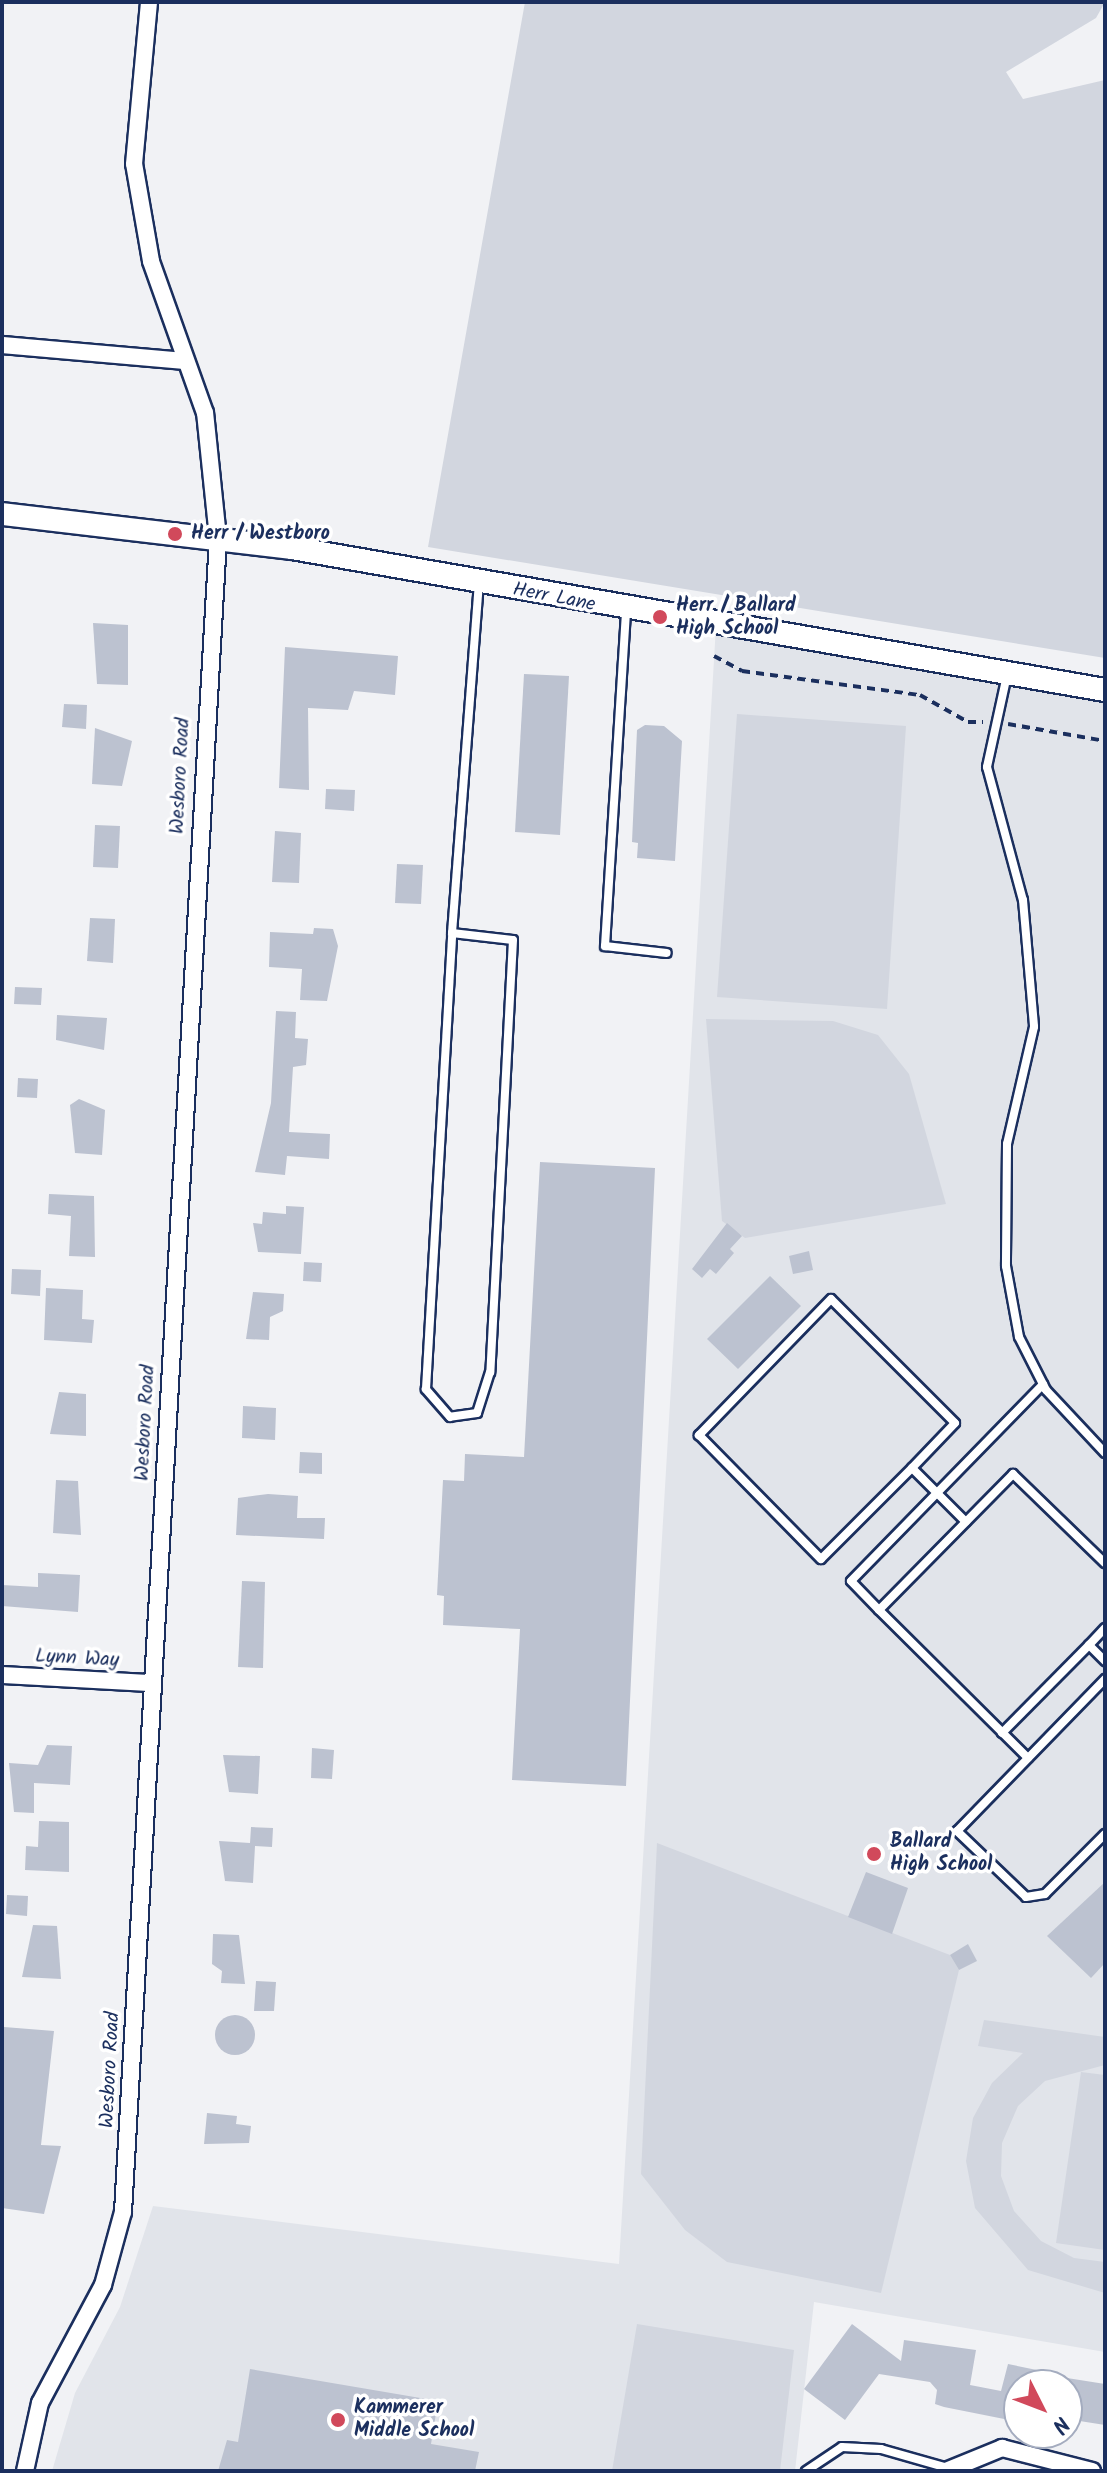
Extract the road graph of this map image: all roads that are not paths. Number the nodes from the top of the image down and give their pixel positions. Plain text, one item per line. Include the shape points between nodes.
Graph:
1 (149, 2) edge
2 (2, 345) edge
3 (185, 361) junction
4 (2, 514) edge
5 (218, 538) junction
6 (479, 583) junction
7 (626, 612) junction
8 (1007, 674) junction
9 (1105, 690) edge
10 (452, 933) junction
11 (667, 953) dead end
12 (1043, 1384) junction
13 (1105, 1453) edge
14 (912, 1468) junction
15 (937, 1493) junction
16 (966, 1522) junction
17 (1105, 1563) edge
18 (879, 1610) junction
19 (1105, 1628) edge
20 (1089, 1645) junction
21 (1105, 1661) edge
22 (2, 1675) edge
23 (1105, 1679) edge
24 (150, 1683) junction
25 (1002, 1733) junction
26 (1028, 1758) junction
27 (1105, 1834) edge
28 (947, 2470) edge
29 (25, 2471) edge
30 (806, 2471) edge
31 (1092, 2471) edge

1 - 3 street, Wesboro Road via 134,164 151,261
2 - 3 street
3 - 5 street, Wesboro Road via 212,451
4 - 5 main road, Herr Lane
5 - 6 main road, Herr Lane
5 - 24 street, Wesboro Road
6 - 7 main road, Herr Lane
6 - 10 lane
7 - 8 main road, Herr Lane
7 - 11 lane via 605,946
8 - 9 main road, Herr Lane
8 - 12 lane via 987,767 1023,900 1034,1027 1007,1144 1005,1253 1019,1337
10 - 10 lane via 426,1389 450,1417 477,1413 490,1372 513,940
12 - 13 lane
12 - 15 lane
14 - 14 lane via 821,1559 699,1435 831,1299 955,1423
14 - 15 lane
15 - 16 lane
15 - 18 lane via 851,1581
16 - 17 lane via 1013,1474
16 - 18 lane
18 - 25 lane
19 - 20 lane
20 - 21 lane
20 - 25 lane
22 - 24 street, Lynn Way
23 - 26 lane
24 - 29 street, Wesboro Road via 123,2212 103,2285 40,2403
25 - 26 lane
26 - 27 lane via 957,1831 1026,1897 1045,1894
28 - 30 lane via 881,2449 842,2447
28 - 31 street via 1002,2448

